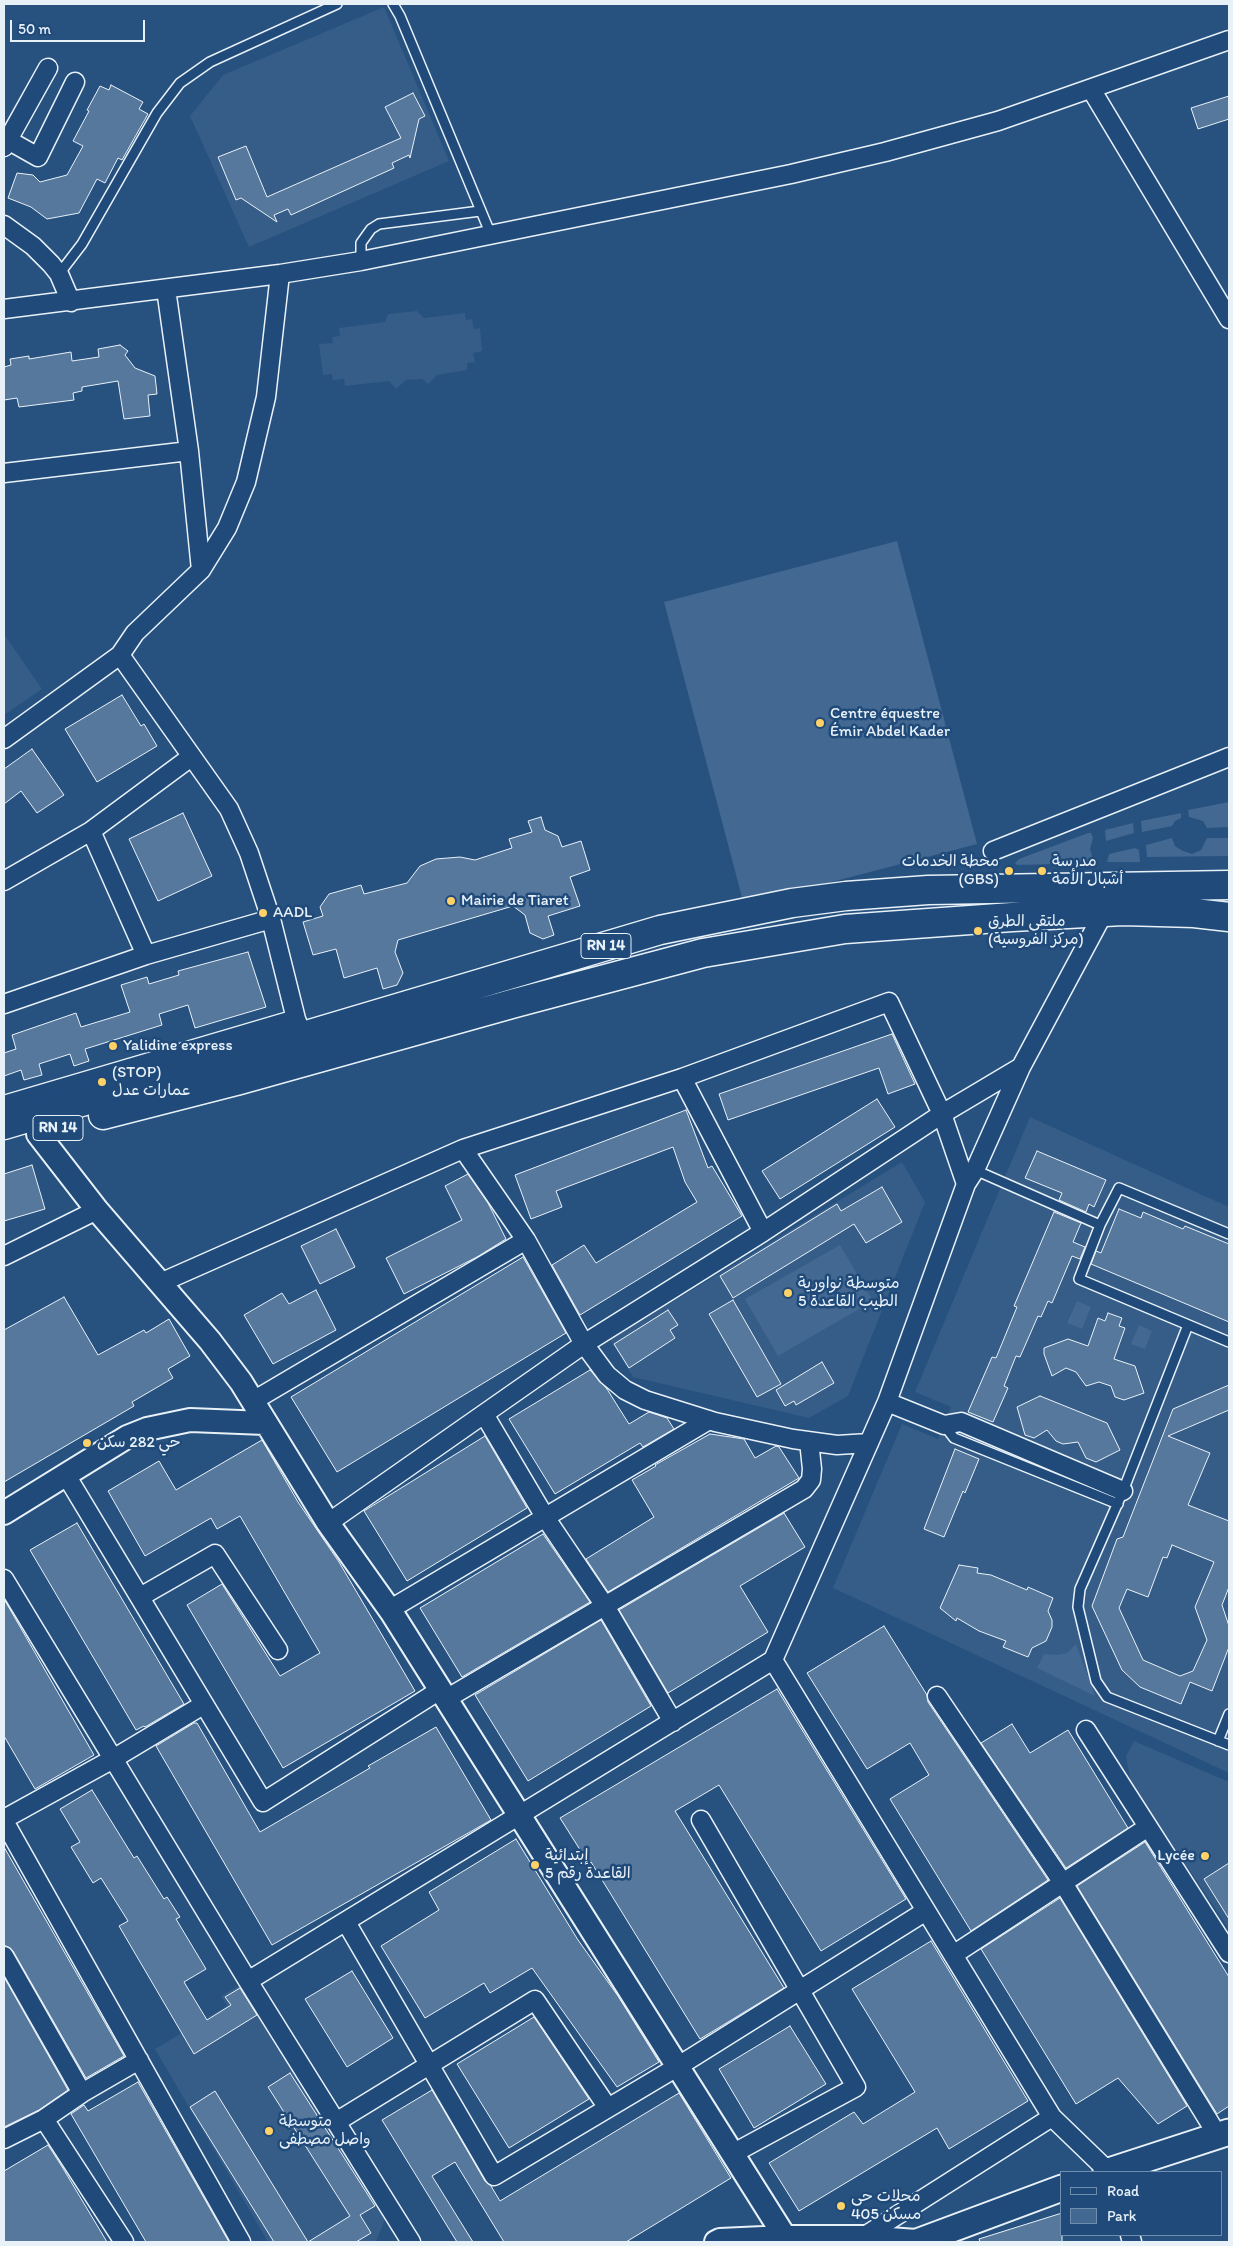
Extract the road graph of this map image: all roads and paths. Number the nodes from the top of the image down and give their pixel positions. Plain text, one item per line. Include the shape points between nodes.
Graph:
1 (337, 4) edge
2 (393, 4) edge
3 (1229, 40) edge
4 (48, 68) dead end
5 (75, 82) dead end
6 (1091, 89) junction
7 (6, 144) edge
8 (480, 211) junction
9 (4, 225) edge
10 (491, 235) junction
11 (361, 261) junction
12 (59, 274) junction
13 (280, 274) junction
14 (166, 289) junction
15 (71, 302) junction
16 (4, 309) edge
17 (1229, 319) edge
18 (189, 451) junction
19 (4, 473) edge
20 (201, 570) junction
21 (120, 655) junction
22 (4, 738) edge
23 (191, 757) junction
24 (1229, 757) edge
25 (91, 831) junction
26 (994, 850) dead end
27 (4, 881) edge
28 (1229, 885) edge
29 (1103, 914) junction
30 (1229, 917) edge
31 (271, 919) junction
32 (146, 955) junction
33 (4, 1004) edge
34 (299, 1028) junction
35 (1020, 1067) junction
36 (682, 1078) junction
37 (4, 1105) edge
38 (942, 1114) junction
39 (4, 1125) edge
40 (38, 1134) junction
41 (4, 1144) edge
42 (463, 1149) junction
43 (970, 1177) junction
44 (97, 1210) junction
45 (1100, 1225) junction
46 (763, 1232) junction
47 (1229, 1234) edge
48 (526, 1240) junction
49 (4, 1256) edge
50 (160, 1282) junction
51 (1188, 1325) junction
52 (1229, 1342) edge
53 (584, 1344) junction
54 (253, 1401) junction
55 (887, 1402) junction
56 (484, 1414) junction
57 (709, 1420) junction
58 (265, 1423) junction
59 (809, 1441) junction
60 (869, 1443) junction
61 (66, 1475) junction
62 (1120, 1497) junction
63 (4, 1513) edge
64 (545, 1517) junction
65 (328, 1523) junction
66 (4, 1579) edge
67 (140, 1597) junction
68 (605, 1606) junction
69 (389, 1610) junction
70 (278, 1650) dead end
71 (773, 1660) junction
72 (443, 1695) junction
73 (937, 1696) dead end
74 (204, 1705) junction
75 (1229, 1714) edge
76 (673, 1722) junction
77 (1086, 1730) dead end
78 (1218, 1741) junction
79 (1229, 1745) edge
80 (113, 1759) junction
81 (519, 1816) junction
82 (4, 1820) edge
83 (701, 1820) dead end
84 (1148, 1826) junction
85 (1063, 1883) junction
86 (926, 1911) junction
87 (346, 1922) junction
88 (1229, 1953) edge
89 (953, 1955) junction
90 (4, 1956) edge
91 (248, 1981) junction
92 (799, 1991) junction
93 (139, 2060) junction
94 (429, 2064) junction
95 (677, 2067) junction
96 (82, 2093) junction
97 (608, 2108) junction
98 (1052, 2117) junction
99 (44, 2119) junction
100 (336, 2122) junction
101 (1224, 2134) edge
102 (4, 2139) edge
103 (732, 2154) junction
104 (1107, 2171) edge
105 (1111, 2171) edge
106 (1060, 2189) edge
107 (784, 2237) junction
108 (862, 2238) junction
109 (409, 2241) edge
110 (124, 2242) edge
111 (241, 2242) edge
112 (716, 2242) edge
113 (916, 2242) edge

1 - 12 lane via 210,62 180,83 157,112 82,244
2 - 8 lane
3 - 6 street
4 - 7 street
5 - 7 street via 38,157
6 - 10 street via 885,152
6 - 17 street
8 - 10 lane
8 - 11 lane via 379,224 361,243
9 - 12 street via 32,246
10 - 11 street
11 - 13 street
12 - 15 street
13 - 14 street
13 - 20 street via 266,397 246,482 227,528
14 - 15 street
14 - 18 street
15 - 16 street
18 - 19 street
18 - 20 street
20 - 21 street via 135,633
21 - 22 street
21 - 23 street
23 - 25 street
23 - 31 street via 229,809 249,853
24 - 26 street
25 - 27 street
25 - 32 street
28 - 34 highway, RN 14 via 928,890 792,903 660,930
29 - 30 highway, RN 14 via 1123,911
29 - 35 street
29 - 40 highway, RN 14 via 844,929 703,953
31 - 32 street
31 - 34 street
32 - 33 street
34 - 37 street
34 - 39 highway, RN 14
35 - 38 street
35 - 43 street
36 - 38 street via 889,1002
36 - 42 street
36 - 46 street
38 - 43 street
38 - 46 street
40 - 41 highway, RN 14
40 - 44 street
42 - 48 street
42 - 50 street
43 - 45 lane
43 - 55 street
44 - 49 street
44 - 50 street
45 - 47 lane via 1119,1188
45 - 51 lane via 1079,1280
46 - 53 street
48 - 53 street
48 - 54 street
50 - 54 street via 210,1341
51 - 52 lane
51 - 62 lane
53 - 56 street
53 - 57 street via 607,1375 625,1390 645,1400
54 - 58 street
55 - 60 street
55 - 62 street via 944,1425 961,1422
56 - 64 street
56 - 65 street
57 - 59 street
57 - 64 street
58 - 61 street via 211,1419 165,1424 127,1437
58 - 65 street
59 - 60 street via 837,1445
59 - 68 street via 811,1480 804,1489
60 - 71 street
61 - 63 street
61 - 67 street
62 - 78 lane via 1080,1589 1078,1606 1096,1681 1107,1697
64 - 68 street
64 - 69 street
65 - 69 street
66 - 80 street
67 - 70 street via 216,1554
67 - 74 street
68 - 72 street
68 - 76 street
69 - 72 street
71 - 76 street
71 - 86 street
72 - 74 street via 263,1802
72 - 81 street
73 - 85 street
74 - 80 street
75 - 78 lane
76 - 81 street
77 - 84 street
78 - 79 lane
80 - 82 street
80 - 91 street
81 - 87 street
81 - 95 street
82 - 93 street
83 - 92 street
84 - 85 street
84 - 88 street
85 - 89 street
85 - 101 street
86 - 89 street
86 - 92 street
87 - 91 street
87 - 94 street
89 - 98 street
90 - 96 street
91 - 100 street
92 - 95 street
92 - 103 street via 856,2087
93 - 96 street
93 - 111 street
94 - 97 street via 536,2000
94 - 97 street via 494,2176
94 - 100 street
95 - 97 street
95 - 103 street
96 - 99 street
98 - 104 street
98 - 108 street
99 - 102 street
99 - 110 street
100 - 109 street
101 - 105 main road
103 - 107 street
106 - 113 main road
107 - 108 street
107 - 112 street
108 - 113 street

